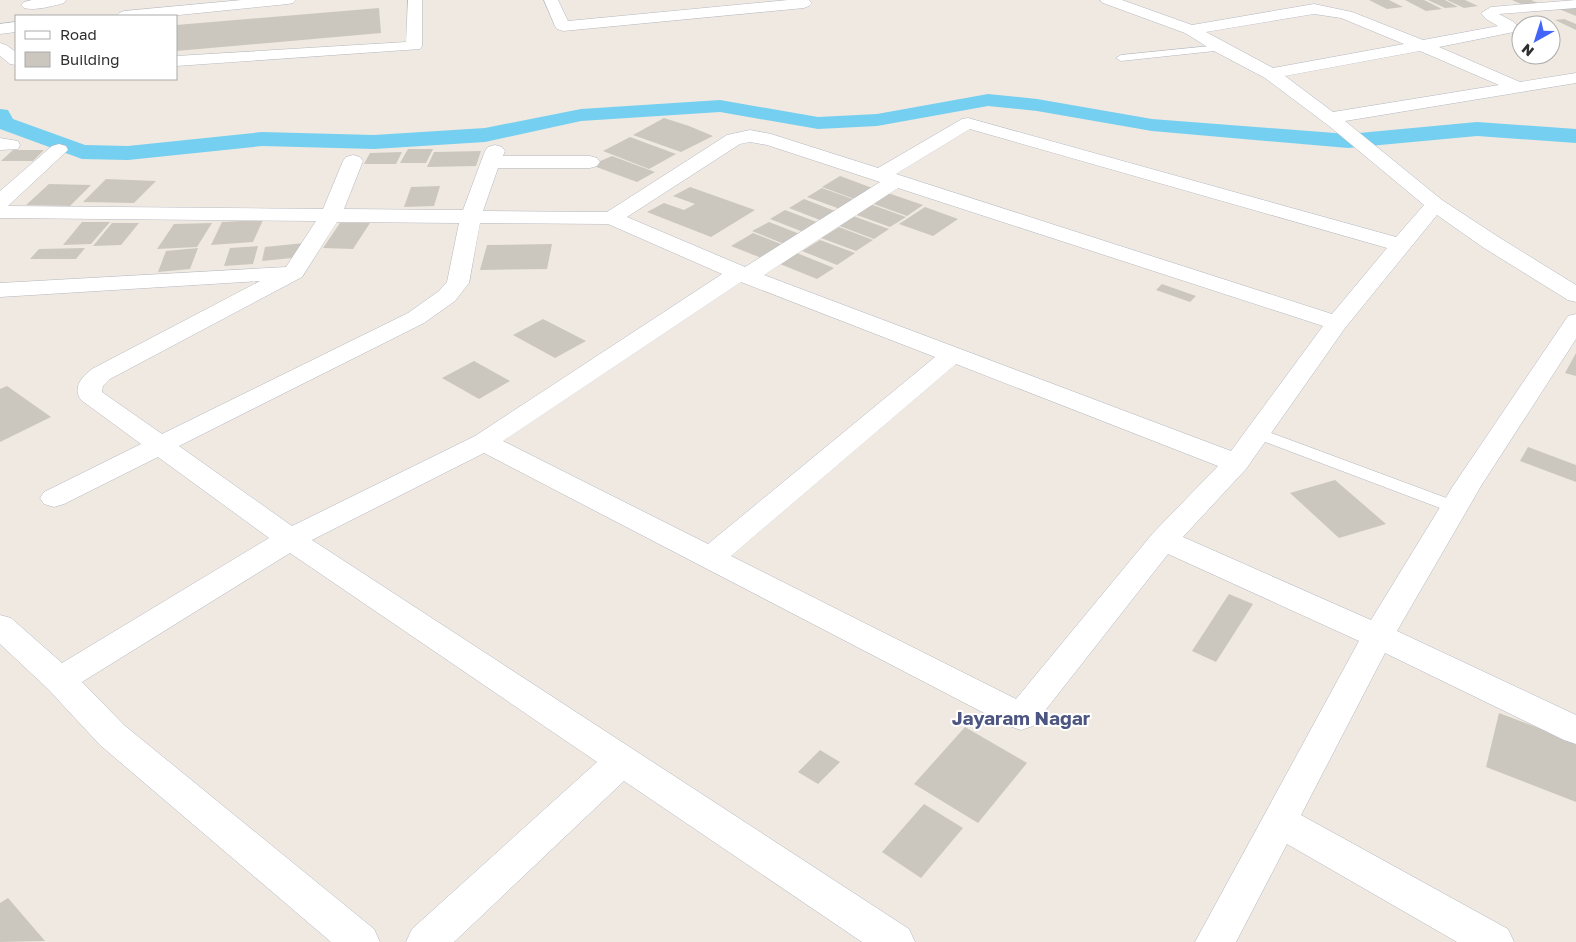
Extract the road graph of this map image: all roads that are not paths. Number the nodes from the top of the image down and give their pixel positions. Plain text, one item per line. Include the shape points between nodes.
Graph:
1 (59, 0) edge
2 (288, 0) edge
3 (415, 0) edge
4 (551, 0) edge
5 (800, 0) edge
6 (1108, 0) edge
7 (1576, 3) edge
8 (29, 5) dead end
9 (134, 15) edge
10 (15, 27) edge
11 (0, 29) edge
12 (1191, 30) junction
13 (1424, 46) junction
14 (0, 48) edge
15 (1220, 48) junction
16 (1121, 58) dead end
17 (15, 59) edge
18 (178, 61) edge
19 (1271, 74) junction
20 (1576, 78) edge
21 (1519, 88) junction
22 (1332, 120) junction
23 (59, 150) dead end
24 (353, 161) dead end
25 (590, 162) dead end
26 (889, 178) junction
27 (0, 202) edge
28 (1435, 204) junction
29 (0, 212) edge
30 (331, 215) junction
31 (470, 218) junction
32 (611, 218) junction
33 (1400, 245) junction
34 (294, 272) junction
35 (743, 275) junction
36 (0, 290) edge
37 (1576, 295) edge
38 (1576, 321) edge
39 (1337, 324) junction
40 (952, 355) junction
41 (1258, 433) junction
42 (484, 442) junction
43 (158, 445) junction
44 (1236, 463) junction
45 (54, 498) dead end
46 (1454, 507) junction
47 (290, 539) junction
48 (1163, 540) junction
49 (710, 558) junction
50 (0, 626) edge
51 (1378, 636) junction
52 (60, 680) junction
53 (1576, 730) edge
54 (621, 762) junction
55 (1280, 822) junction
56 (360, 942) edge
57 (426, 942) edge
58 (895, 942) edge
59 (1215, 942) edge
60 (1494, 942) edge

1 - 8 street
2 - 9 street
3 - 18 street via 414,46
4 - 5 street via 563,26 804,3
6 - 12 street
7 - 13 street via 1492,10 1491,16 1508,25 1508,29
10 - 11 street
12 - 13 street via 1314,9 1345,14
12 - 15 street
13 - 19 street
13 - 21 street
14 - 17 street
15 - 16 lane
15 - 19 street
19 - 22 street
20 - 21 street
21 - 22 street
22 - 28 street
23 - 27 street
24 - 30 street
25 - 31 street via 493,156
26 - 32 street via 750,136 734,139
26 - 33 street via 968,123
26 - 35 street
26 - 39 street
28 - 33 street
28 - 37 street
29 - 30 street
30 - 31 street
30 - 34 street
31 - 32 street
31 - 43 street via 458,283 431,309
32 - 35 street
33 - 39 street
34 - 36 street
34 - 43 street via 101,374 91,383 90,395
35 - 40 street
35 - 42 street
38 - 46 street
39 - 41 street
40 - 44 street
40 - 49 street
41 - 44 street
41 - 46 lane
42 - 47 street
42 - 49 street
43 - 45 street
43 - 47 street
44 - 48 street
46 - 51 street
47 - 52 street
47 - 54 street
48 - 49 street via 1022,717
48 - 51 street
50 - 52 street
51 - 53 street
51 - 55 street
52 - 56 street via 112,735
54 - 57 street
54 - 58 street
55 - 59 street
55 - 60 street

